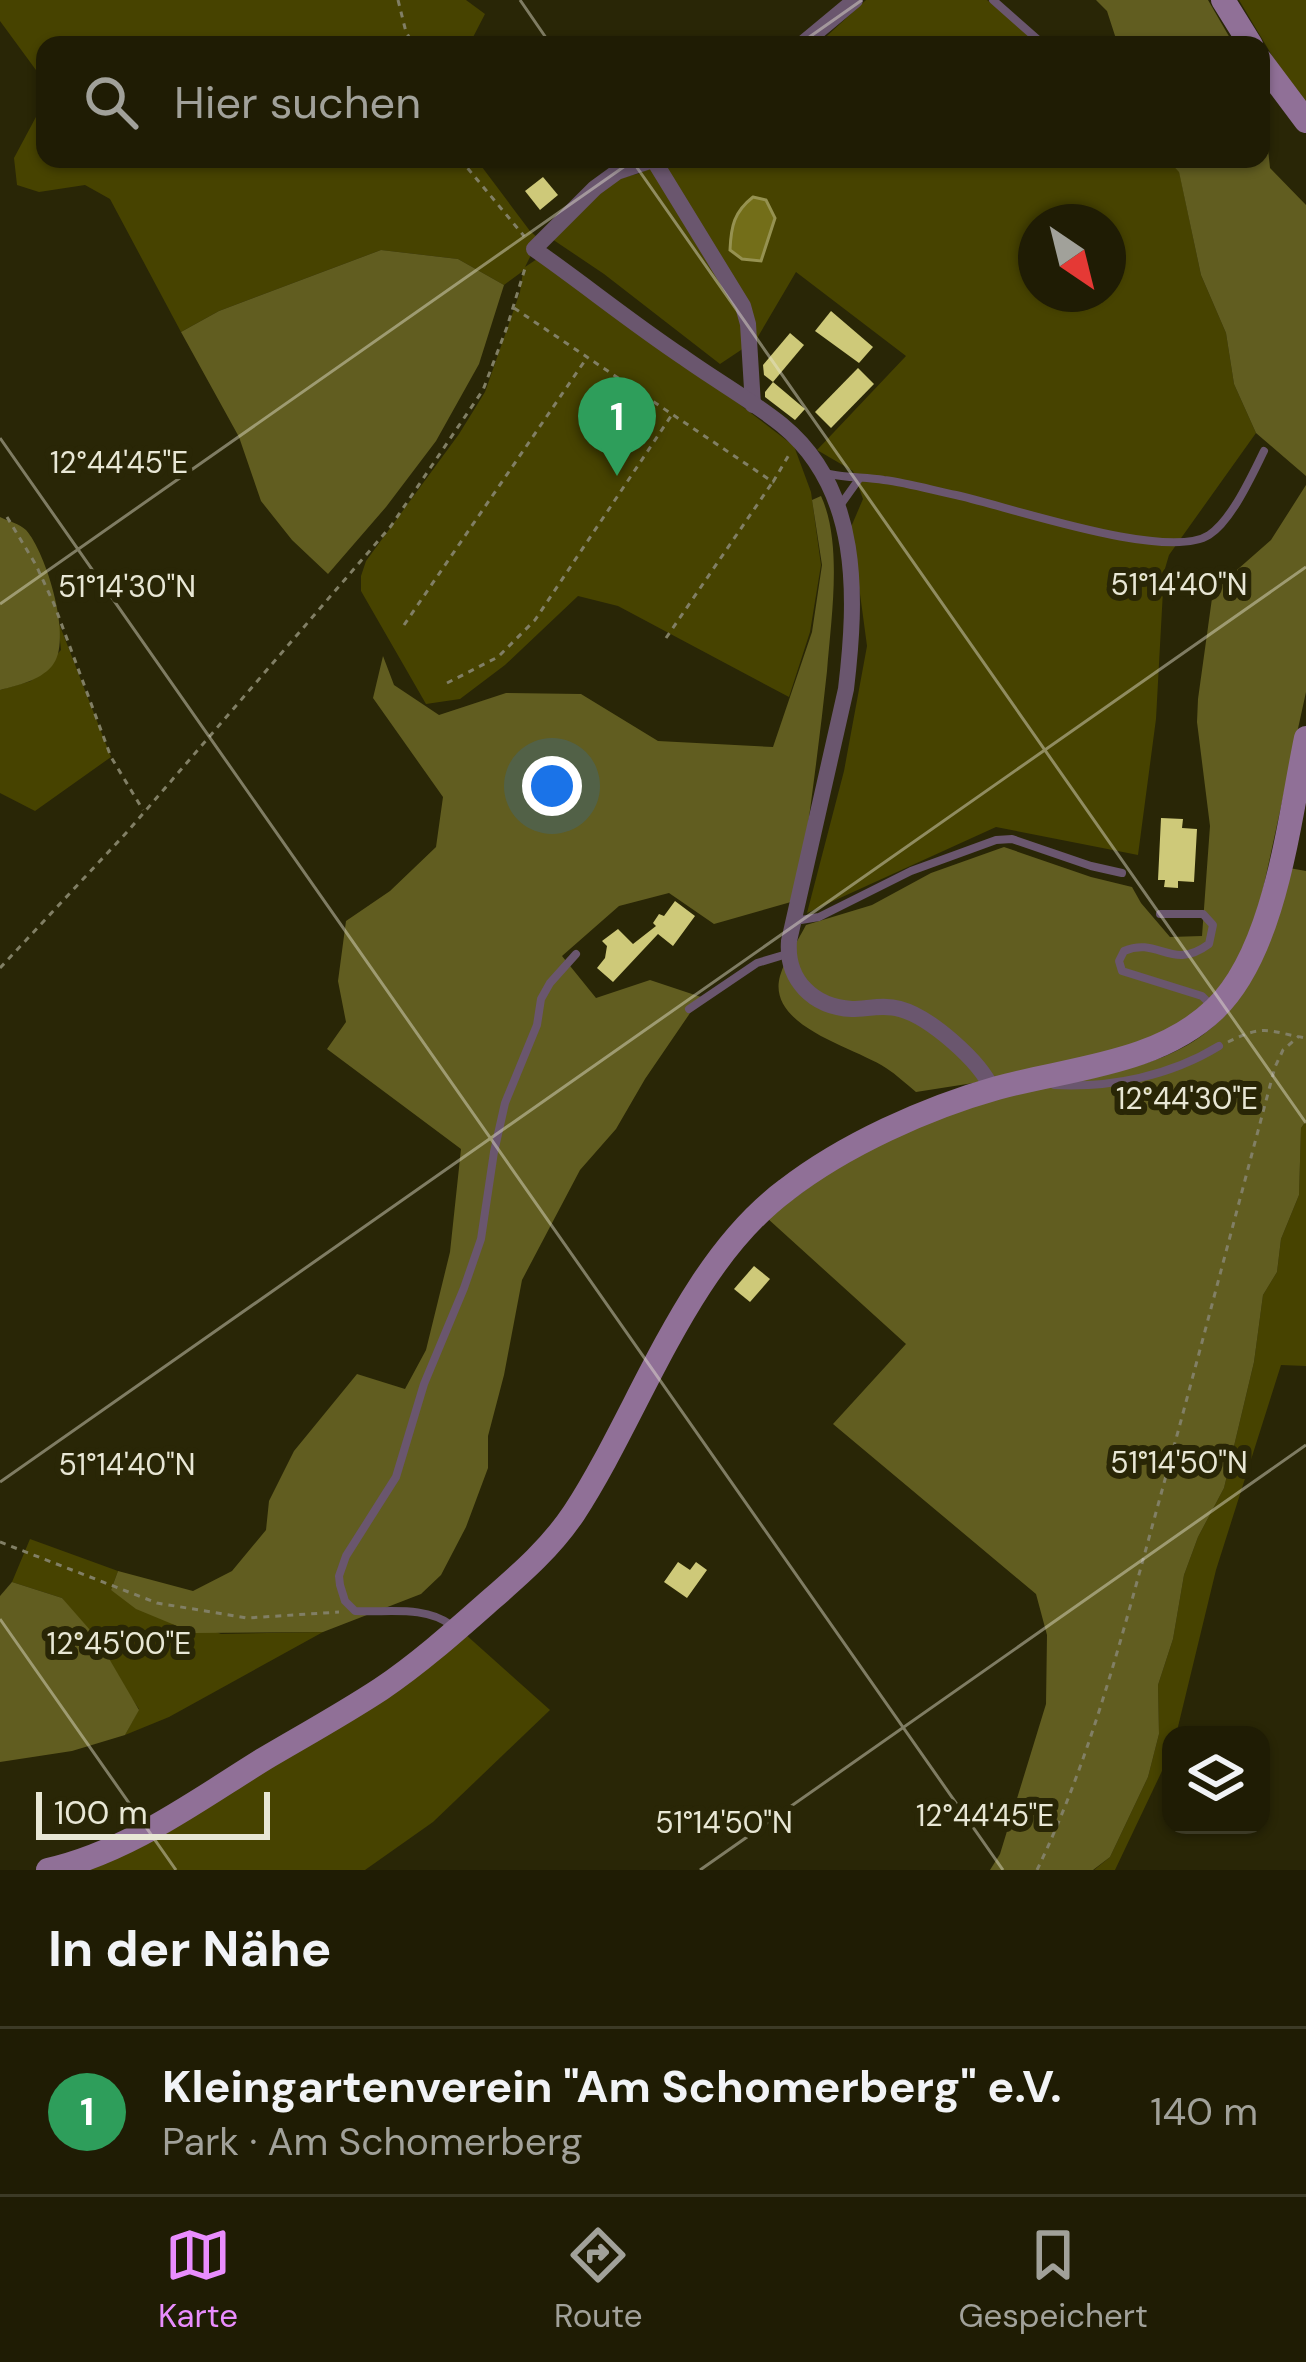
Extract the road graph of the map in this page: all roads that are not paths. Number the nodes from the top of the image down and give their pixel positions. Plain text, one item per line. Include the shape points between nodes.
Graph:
1 (855, 0) edge
2 (993, 0) edge
3 (1223, 0) edge
4 (812, 36) edge
5 (1034, 36) edge
6 (1245, 36) edge
7 (1270, 73) edge
8 (1306, 122) edge
9 (627, 168) edge
10 (659, 168) edge
11 (753, 405) junction
12 (1264, 451) dead end
13 (821, 472) junction
14 (859, 479) junction
15 (838, 508) junction
16 (1306, 738) edge
17 (1122, 873) dead end
18 (1160, 914) dead end
19 (795, 921) junction
20 (576, 954) dead end
21 (788, 954) junction
22 (689, 1009) dead end
23 (1215, 1009) junction
24 (1219, 1046) road end
25 (1044, 1075) junction
26 (992, 1089) junction
27 (456, 1630) junction
28 (48, 1870) edge

1 - 4 street
2 - 5 lane
3 - 6 main road
7 - 8 main road
9 - 11 street via 595,188 534,249
10 - 11 street via 743,306
11 - 13 street via 782,425
12 - 14 lane via 1211,534 1186,541 1103,534 1002,505
13 - 14 lane
13 - 15 street
14 - 15 lane
15 - 19 street via 853,585 850,652
16 - 23 main road via 1269,909
17 - 19 lane via 996,840
18 - 23 lane via 1204,914 1213,925 1210,944 1180,957 1139,945 1124,951 1122,970 1202,996
19 - 21 street
20 - 27 lane via 541,999 505,1102 481,1239 396,1478 339,1576 355,1611 416,1611
21 - 22 lane via 757,963
21 - 26 street via 794,977 821,1003 901,1009 972,1060
23 - 25 main road via 1150,1050
24 - 25 lane via 1124,1082 1055,1085
25 - 26 main road
26 - 27 main road via 866,1142 766,1206 715,1265 571,1517
27 - 28 main road via 382,1688 161,1823

